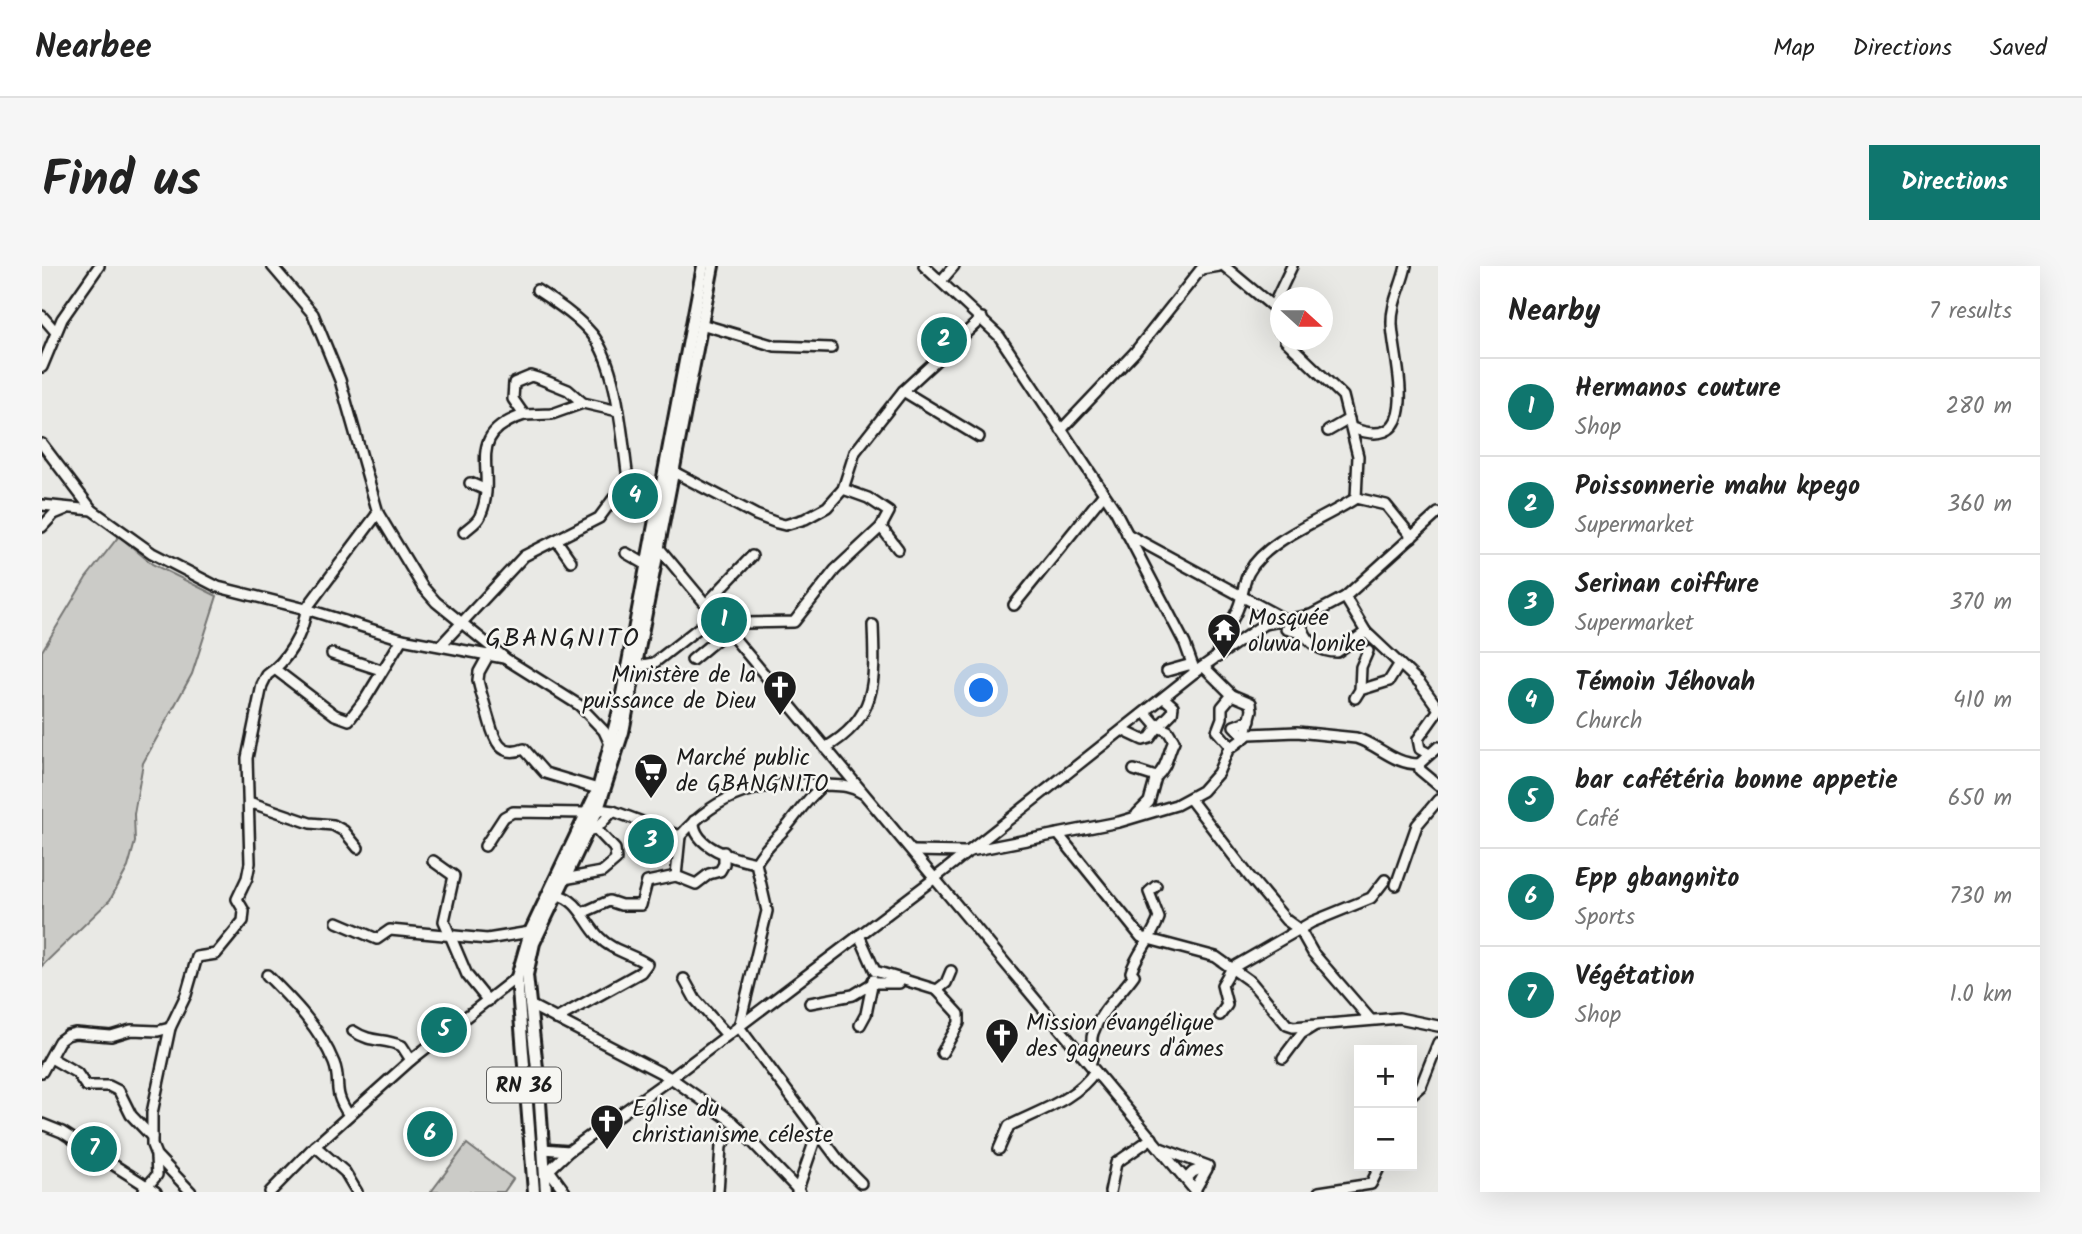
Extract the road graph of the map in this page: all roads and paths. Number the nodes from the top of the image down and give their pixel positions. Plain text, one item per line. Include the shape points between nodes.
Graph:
1 (99, 266) edge
2 (272, 266) edge
3 (705, 266) edge
4 (924, 266) edge
5 (954, 266) edge
6 (1222, 266) edge
7 (1292, 266) edge
8 (1406, 266) edge
9 (1200, 267) edge
10 (941, 281) junction
11 (1282, 287) edge
12 (537, 290) dead end
13 (1270, 304) edge
14 (42, 316) edge
15 (982, 318) junction
16 (701, 324) junction
17 (55, 331) junction
18 (831, 348) dead end
19 (1295, 350) edge
20 (42, 367) edge
21 (903, 391) junction
22 (583, 403) junction
23 (618, 411) junction
24 (524, 415) junction
25 (1350, 423) junction
26 (1061, 430) junction
27 (1328, 430) dead end
28 (979, 437) dead end
29 (42, 444) edge
30 (674, 472) junction
31 (628, 479) junction
32 (470, 483) dead end
33 (484, 489) junction
34 (844, 489) junction
35 (1103, 495) junction
36 (658, 497) junction
37 (1356, 498) junction
38 (42, 505) edge
39 (68, 508) junction
40 (92, 510) junction
41 (378, 513) junction
42 (1438, 513) edge
43 (42, 527) edge
44 (881, 527) junction
45 (464, 532) dead end
46 (1128, 534) junction
47 (1412, 537) junction
48 (557, 541) junction
49 (898, 549) dead end
50 (626, 553) dead end
51 (752, 556) dead end
52 (571, 561) dead end
53 (657, 563) junction
54 (1241, 595) junction
55 (1345, 597) junction
56 (706, 604) junction
57 (1014, 605) dead end
58 (306, 609) junction
59 (714, 616) junction
60 (1282, 618) junction
61 (462, 622) junction
62 (873, 625) dead end
63 (1286, 629) dead end
64 (727, 631) junction
65 (1367, 632) junction
66 (401, 639) junction
67 (441, 646) junction
68 (1368, 651) dead end
69 (332, 654) dead end
70 (489, 654) junction
71 (1218, 657) junction
72 (506, 659) junction
73 (692, 660) dead end
74 (1399, 665) junction
75 (637, 666) junction
76 (1197, 668) junction
77 (276, 670) junction
78 (381, 670) junction
79 (1167, 671) dead end
80 (1232, 695) junction
81 (1434, 696) edge
82 (1164, 698) junction
83 (1438, 709) edge
84 (1146, 713) junction
85 (1158, 727) junction
86 (1124, 731) junction
87 (1245, 737) junction
88 (610, 744) junction
89 (1231, 747) junction
90 (1438, 747) edge
91 (825, 748) junction
92 (1429, 754) junction
93 (1419, 764) junction
94 (1134, 770) dead end
95 (1156, 777) junction
96 (823, 785) junction
97 (1438, 785) edge
98 (598, 789) junction
99 (871, 799) junction
100 (1190, 799) junction
101 (1438, 800) edge
102 (249, 802) junction
103 (594, 808) junction
104 (1145, 808) junction
105 (1162, 810) junction
106 (613, 811) junction
107 (694, 820) junction
108 (1119, 822) junction
109 (592, 830) junction
110 (1058, 834) junction
111 (680, 836) junction
112 (485, 846) dead end
113 (358, 848) dead end
114 (724, 852) junction
115 (914, 852) junction
116 (965, 852) junction
117 (433, 861) dead end
118 (756, 863) junction
119 (676, 876) junction
120 (935, 878) junction
121 (564, 879) junction
122 (1385, 880) dead end
123 (1396, 885) dead end
124 (1156, 886) dead end
125 (557, 895) junction
126 (582, 913) junction
127 (337, 922) dead end
128 (1300, 930) junction
129 (530, 932) junction
130 (859, 935) junction
131 (449, 938) junction
132 (1150, 940) junction
133 (1232, 968) junction
134 (875, 971) junction
135 (951, 971) dead end
136 (267, 975) dead end
137 (517, 977) junction
138 (684, 979) dead end
139 (873, 983) junction
140 (905, 983) junction
141 (937, 990) junction
142 (488, 1001) junction
143 (810, 1003) dead end
144 (530, 1005) junction
145 (1220, 1015) dead end
146 (556, 1019) junction
147 (1370, 1019) junction
148 (860, 1025) dead end
149 (1315, 1025) junction
150 (1438, 1026) edge
151 (739, 1027) junction
152 (170, 1028) junction
153 (353, 1031) dead end
154 (727, 1035) junction
155 (1438, 1043) edge
156 (942, 1053) dead end
157 (51, 1058) junction
158 (1283, 1058) dead end
159 (411, 1060) junction
160 (1092, 1068) junction
161 (42, 1072) edge
162 (671, 1078) junction
163 (1417, 1090) edge
164 (349, 1115) junction
165 (42, 1124) edge
166 (737, 1126) junction
167 (817, 1131) junction
168 (152, 1136) junction
169 (1152, 1138) junction
170 (315, 1146) junction
171 (1160, 1148) junction
172 (543, 1149) junction
173 (999, 1149) dead end
174 (569, 1151) junction
175 (156, 1155) junction
176 (1207, 1169) junction
177 (1378, 1171) edge
178 (547, 1172) junction
179 (1186, 1179) junction
180 (861, 1183) dead end
181 (145, 1189) edge
182 (1355, 1189) edge
183 (532, 1190) edge
184 (798, 1191) edge
185 (1196, 1191) edge
186 (156, 1192) edge
187 (191, 1192) edge
188 (270, 1192) edge
189 (357, 1192) edge
190 (546, 1192) edge
191 (565, 1192) edge
192 (718, 1192) edge
193 (1110, 1192) edge
194 (1319, 1192) edge

1 - 17 street
2 - 41 street via 313,314 340,380
3 - 16 main road, RN 36
3 - 36 main road, RN 36
4 - 10 street
5 - 10 street
6 - 9 street
6 - 13 street
7 - 11 street
8 - 25 street via 1392,307 1402,405 1384,431 1370,435
9 - 26 street via 1135,352
10 - 15 street
12 - 23 street via 593,335 605,355
14 - 17 street
15 - 21 street
15 - 26 street via 999,336
16 - 18 street via 785,348
16 - 30 main road, RN 36
17 - 20 street
19 - 25 street via 1343,396
21 - 28 street
21 - 34 street via 855,452
22 - 23 street
22 - 24 street via 552,414
22 - 24 street via 558,384 531,376 514,383 512,391
23 - 31 street
24 - 33 street via 502,422 494,430 485,456
25 - 27 street
25 - 37 street via 1358,456
26 - 35 street
29 - 40 street
30 - 34 street via 755,515 785,525 827,507
30 - 53 main road, RN 36
31 - 36 street
31 - 48 street via 599,518
32 - 33 street
33 - 45 street via 481,516
34 - 44 street via 885,508 889,514
35 - 46 street
35 - 57 street
36 - 53 main road, RN 36
37 - 47 street via 1386,505
37 - 54 street via 1273,546 1247,574
38 - 39 street
39 - 40 street
39 - 43 street
40 - 58 street via 198,579
41 - 58 street
41 - 61 street via 422,586
42 - 47 street
44 - 49 street
44 - 59 street via 835,570 794,622 746,623
46 - 54 street
46 - 76 street
47 - 55 street
48 - 52 street
48 - 61 street via 524,556
50 - 53 street
51 - 56 street
53 - 56 street
53 - 75 main road, RN 36
53 - 88 main road, RN 36
54 - 60 street
54 - 71 street via 1239,608 1216,648
55 - 60 street via 1311,615
55 - 65 street
56 - 59 street
58 - 66 street
58 - 77 street via 305,621
59 - 64 street
59 - 75 street via 653,663
60 - 71 street via 1264,624
61 - 67 street
61 - 72 street
62 - 91 street via 874,676 865,712 845,736
63 - 65 street via 1303,631 1319,648 1338,652
64 - 73 street
64 - 91 street
65 - 74 street
66 - 67 street
66 - 78 street
67 - 70 street
68 - 74 street via 1358,694 1389,681
69 - 78 street
70 - 72 street
70 - 98 street via 478,680 497,745 516,752 524,749 545,773
71 - 76 street
72 - 88 street via 579,705
74 - 81 street via 1420,675
75 - 103 main road, RN 36 via 624,732
76 - 79 street
76 - 80 street
76 - 82 street
77 - 78 street via 345,720 366,698
77 - 102 street via 267,674 262,685 251,731
80 - 87 street via 1251,702
80 - 89 street via 1222,707 1217,731
81 - 83 street
82 - 84 street
82 - 85 street via 1172,713
83 - 92 street via 1418,739 1420,749
84 - 85 street
84 - 86 street
85 - 86 street via 1143,740
85 - 95 street via 1168,731 1174,741 1165,769
86 - 116 street
87 - 89 street
87 - 93 street via 1257,732 1297,732 1356,738 1391,758
88 - 98 main road, RN 36
89 - 100 street via 1218,773
90 - 92 street
91 - 99 street
92 - 93 street
93 - 97 street
94 - 95 street
95 - 104 street
96 - 99 street via 843,785
96 - 107 street via 770,785 717,802
96 - 118 street via 767,844
98 - 103 main road, RN 36
99 - 115 street
100 - 105 street
100 - 128 street via 1286,920
101 - 123 street via 1417,825
102 - 113 street via 292,818 333,825
102 - 152 street via 250,863 237,899 244,911 243,921 216,954 197,957
103 - 106 street
103 - 109 main road, RN 36
103 - 112 street via 586,813 513,812 504,817
103 - 129 main road, RN 36
104 - 105 street
104 - 108 street
105 - 108 street
106 - 109 street
106 - 111 street
107 - 111 street
107 - 114 street via 693,831 699,839
108 - 110 street
109 - 121 main road, RN 36
109 - 121 street via 615,849 616,860 602,872
110 - 116 street
110 - 132 street via 1132,930
111 - 119 street
114 - 118 street
114 - 119 street via 720,871 696,884
115 - 116 street
115 - 120 street
116 - 120 street
117 - 131 street via 454,876 444,909
118 - 151 street via 767,911
119 - 126 street via 647,882 640,905 609,901
120 - 130 street
120 - 160 street
121 - 125 main road, RN 36
122 - 128 street via 1371,898
124 - 132 street via 1148,896 1159,919
125 - 126 street
125 - 144 main road, RN 36 via 528,963
126 - 146 street via 600,938 646,967
127 - 131 street via 371,939 390,930 430,931
128 - 133 street
128 - 147 street via 1313,953
129 - 131 street via 487,939
129 - 137 main road, RN 36
130 - 134 street
130 - 151 street
131 - 142 street via 467,975
132 - 133 street via 1200,951
132 - 160 street via 1133,964 1130,972 1134,975 1106,1007 1092,1035
133 - 145 street via 1222,985 1227,1005
133 - 149 street via 1261,992 1287,1025
134 - 139 street
134 - 140 street
135 - 141 street via 946,984
136 - 164 street via 308,1018 334,1064 338,1098
137 - 142 street
137 - 183 main road, RN 36
138 - 154 street
139 - 140 street
139 - 143 street via 853,995
139 - 148 street
140 - 141 street
141 - 156 street via 959,1014 959,1023
142 - 159 street
144 - 146 street
144 - 172 main road, RN 36
146 - 162 street
147 - 149 street
147 - 150 street via 1414,1020
149 - 158 street via 1301,1034
151 - 154 street
151 - 167 street
152 - 157 street via 111,1036 75,1032 59,1041
152 - 168 street via 152,1113
153 - 159 street via 369,1041 402,1046
154 - 162 street
155 - 163 street
157 - 161 street
157 - 168 street via 77,1073 86,1086 119,1091 131,1115
159 - 164 street
160 - 169 street
160 - 173 street via 1084,1086 1009,1126
162 - 166 street
162 - 174 street
164 - 170 street
165 - 181 street via 62,1132
166 - 184 street
166 - 192 street via 720,1146
167 - 180 street
167 - 184 street
168 - 175 street
169 - 171 street
169 - 193 street via 1116,1163
170 - 188 street
170 - 189 street via 345,1172
171 - 176 street via 1202,1162
171 - 179 street
172 - 174 street
172 - 178 main road, RN 36
174 - 178 street
175 - 181 street via 157,1175
175 - 187 street
176 - 179 street
176 - 185 street
177 - 182 street via 1371,1184
178 - 190 main road, RN 36
178 - 191 street
179 - 185 street
181 - 186 street
182 - 194 street

